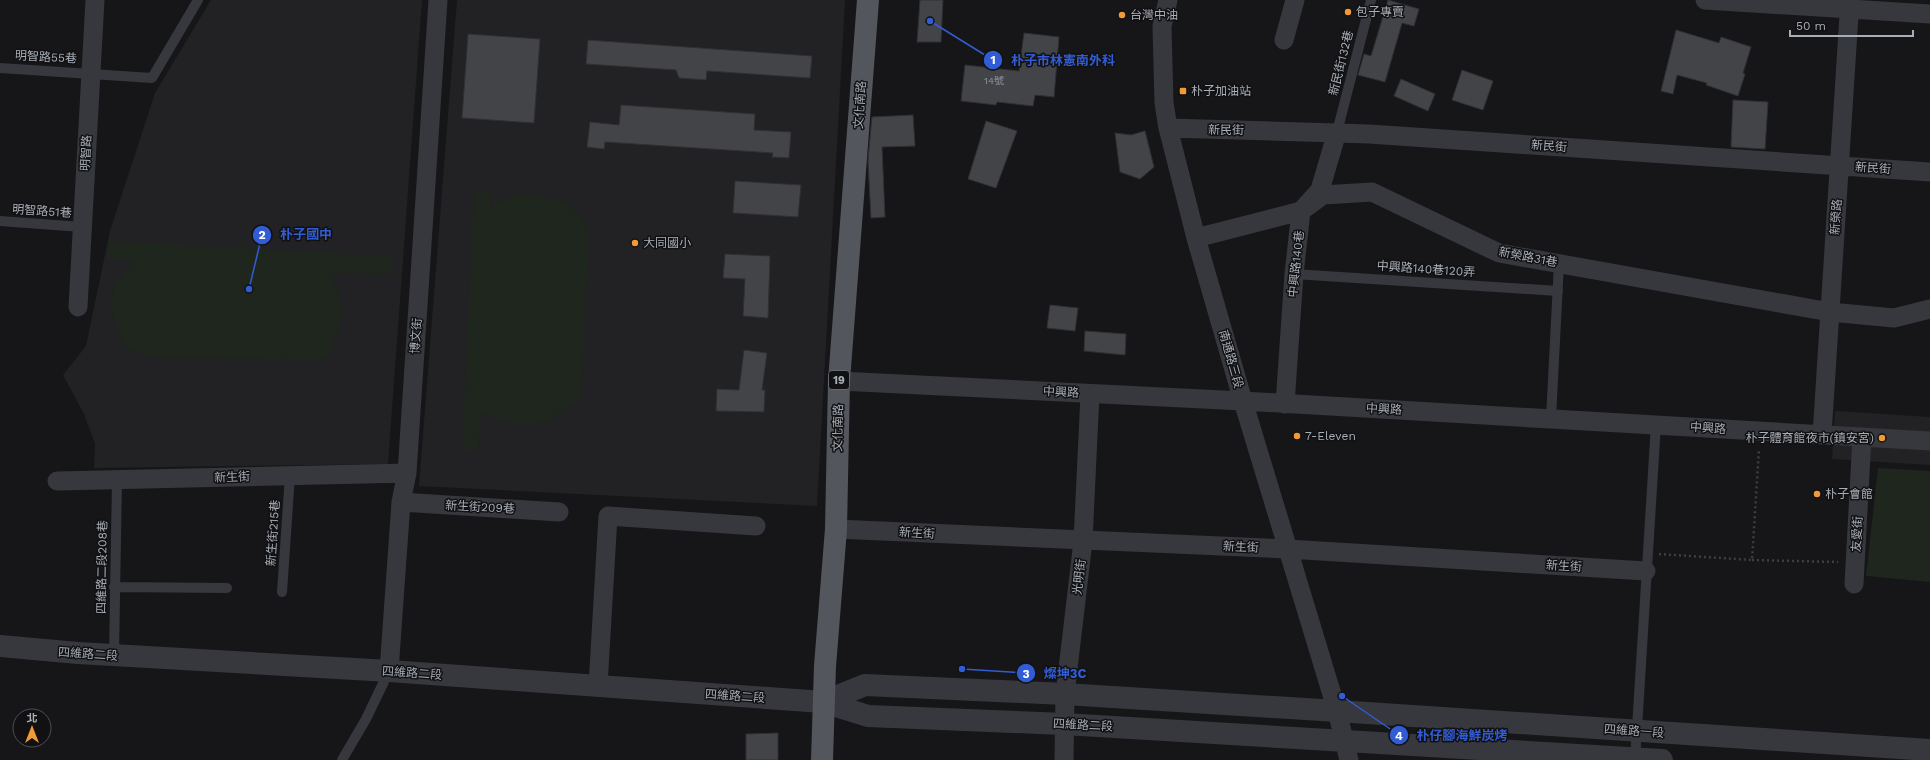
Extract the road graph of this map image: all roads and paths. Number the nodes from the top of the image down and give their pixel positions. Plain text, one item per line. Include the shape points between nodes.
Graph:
1 (95, 0) edge
2 (198, 0) edge
3 (438, 0) edge
4 (868, 0) edge
5 (1168, 0) edge
6 (1295, 0) edge
7 (1371, 0) edge
8 (1705, 0) edge
9 (1850, 5) edge
10 (1930, 14) edge
11 (1284, 40) dead end
12 (0, 68) edge
13 (90, 73) junction
14 (1168, 128) junction
15 (1337, 132) junction
16 (1839, 166) junction
17 (1930, 172) edge
18 (1301, 211) junction
19 (0, 222) edge
20 (82, 227) junction
21 (1196, 238) junction
22 (1559, 263) junction
23 (1294, 274) junction
24 (1558, 291) junction
25 (78, 307) dead end
26 (1930, 309) edge
27 (1830, 312) junction
28 (839, 380) junction
29 (1090, 394) junction
30 (1242, 401) junction
31 (1285, 404) junction
32 (1552, 418) junction
33 (1656, 424) junction
34 (1761, 431) junction
35 (1822, 434) junction
36 (1862, 437) junction
37 (1930, 441) edge
38 (407, 473) junction
39 (290, 475) junction
40 (117, 480) junction
41 (57, 481) dead end
42 (401, 502) junction
43 (559, 512) dead end
44 (756, 526) dead end
45 (836, 529) junction
46 (1083, 541) junction
47 (1288, 549) junction
48 (1752, 560) junction
49 (1646, 562) junction
50 (1856, 562) junction
51 (1854, 584) dead end
52 (114, 587) junction
53 (227, 588) dead end
54 (282, 592) dead end
55 (0, 646) edge
56 (114, 656) junction
57 (389, 672) junction
58 (598, 686) junction
59 (1065, 694) junction
60 (823, 702) junction
61 (1337, 711) junction
62 (1064, 724) junction
63 (1635, 731) junction
64 (1930, 750) edge
65 (1347, 751) edge
66 (1635, 759) edge
67 (342, 760) edge
68 (822, 760) edge
69 (1064, 760) edge
70 (1662, 760) edge

1 - 13 street, 明智路
2 - 13 lane, 明智路55巷 via 152,78
3 - 38 street, 博文街
4 - 28 main road, 文化南路 / 19
5 - 14 street, 南通路三段 via 1162,26 1164,96
6 - 11 street
7 - 15 lane, 新民街132巷
8 - 9 street
9 - 10 street
9 - 16 street, 新榮路
12 - 13 lane, 明智路55巷
13 - 20 street, 明智路
14 - 15 street, 新民街
14 - 21 street, 南通路三段
15 - 16 street, 新民街
15 - 18 street via 1320,190
16 - 17 street, 新民街
16 - 27 street, 新榮路
18 - 21 street, 新榮路31巷
18 - 22 street, 新榮路31巷 via 1323,195 1372,192 1499,253
18 - 23 street, 中興路140巷
19 - 20 lane, 明智路51巷
20 - 25 street, 明智路
21 - 30 street, 南通路三段
22 - 24 lane
22 - 27 street, 新榮路31巷
23 - 24 lane, 中興路140巷120弄
23 - 31 street, 中興路140巷
24 - 32 lane
26 - 27 street, 新榮路31巷 via 1894,318
27 - 35 street, 新榮路
28 - 29 street, 中興路
28 - 45 main road, 文化南路 / 19
29 - 30 street, 中興路
29 - 46 street, 光明街
30 - 31 street, 中興路
30 - 47 street, 南通路三段
31 - 32 street, 中興路
32 - 33 street, 中興路
33 - 34 street, 中興路
33 - 49 lane
34 - 35 street, 中興路
34 - 48 path
35 - 36 street, 中興路
36 - 37 street, 中興路
36 - 50 street, 友愛街
38 - 39 street, 新生街
38 - 42 street, 博文街
39 - 40 street, 新生街
39 - 54 lane, 新生街215巷
40 - 41 street, 新生街
40 - 52 lane, 四維路二段208巷
42 - 43 street, 新生街209巷
42 - 57 street, 博文街
44 - 58 street via 608,516
45 - 46 street, 新生街
45 - 60 main road, 文化南路 / 19
46 - 47 street, 新生街
46 - 59 street, 光明街
47 - 49 street, 新生街
47 - 61 street, 南通路三段
48 - 49 path
48 - 50 path
49 - 63 lane
50 - 51 street, 友愛街
52 - 53 lane
52 - 56 lane, 四維路二段208巷
55 - 56 street, 四維路二段
56 - 57 street, 四維路二段
57 - 58 street, 四維路二段
57 - 67 lane
58 - 60 street, 四維路二段
59 - 60 street, 四維路二段 via 865,684
59 - 61 street, 四維路二段
59 - 62 street, 光明街
60 - 62 street, 四維路二段 via 868,716
60 - 68 main road, 文化南路 / 19
61 - 63 street, 四維路一段
61 - 65 street, 南通路三段
62 - 65 street, 四維路二段
62 - 69 street, 光明街
63 - 64 street, 四維路一段
63 - 66 lane
65 - 66 street
66 - 70 street

